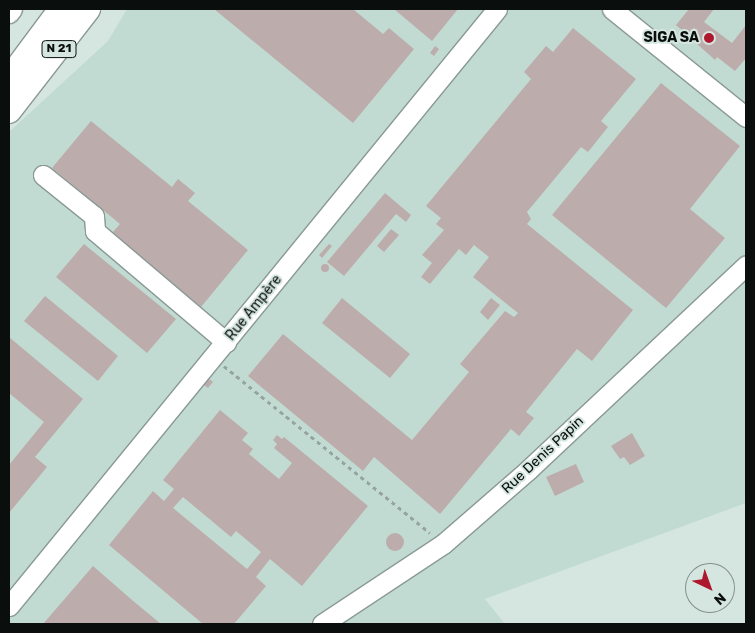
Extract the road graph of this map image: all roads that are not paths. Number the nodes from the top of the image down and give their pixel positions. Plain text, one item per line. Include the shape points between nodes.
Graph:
1 (12, 9) edge
2 (61, 9) edge
3 (88, 9) edge
4 (497, 9) edge
5 (612, 9) edge
6 (9, 13) edge
7 (9, 79) edge
8 (9, 111) edge
9 (746, 117) edge
10 (43, 175) dead end
11 (746, 265) edge
12 (226, 342) junction
13 (9, 606) edge
14 (322, 624) edge

1 - 6 street
2 - 7 main road, N 21
3 - 8 main road, N 21
4 - 12 street, Rue Ampère
5 - 9 street
10 - 12 street via 94,216 95,231
11 - 14 street, Rue Denis Papin via 528,470 444,544
12 - 13 street, Rue Ampère

